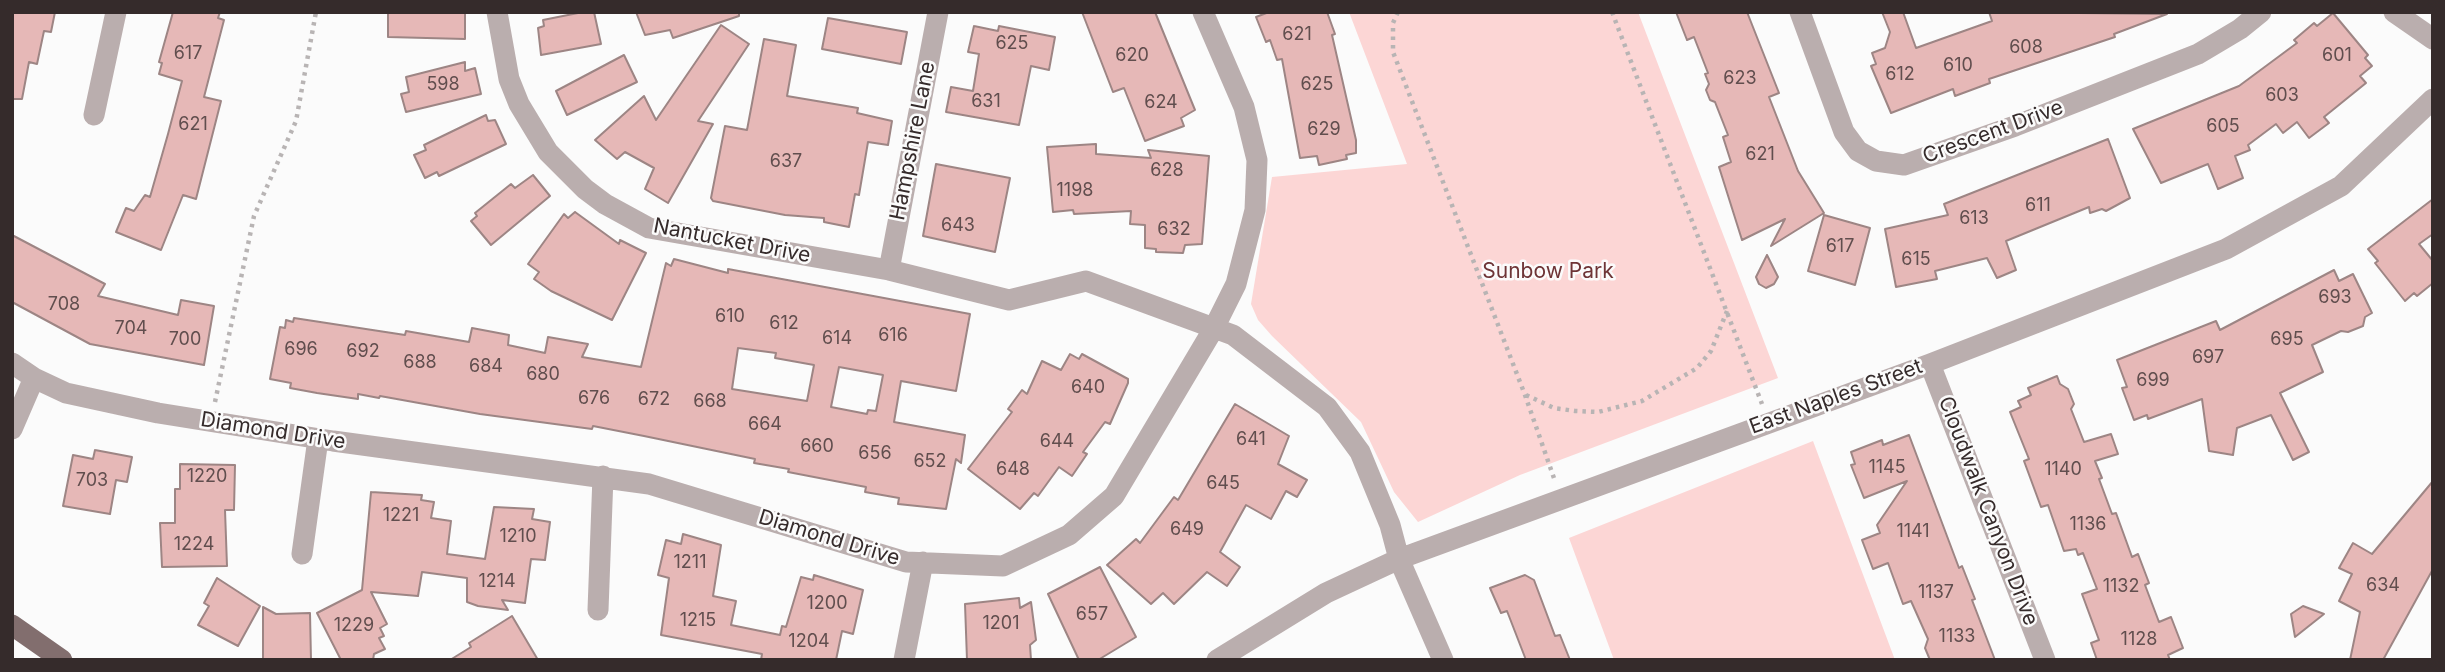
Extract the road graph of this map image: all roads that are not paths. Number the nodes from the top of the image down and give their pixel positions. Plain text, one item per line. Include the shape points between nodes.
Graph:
1 (116, 12) edge
2 (497, 12) edge
3 (938, 12) edge
4 (1203, 12) edge
5 (1800, 12) edge
6 (2261, 12) edge
7 (2394, 12) edge
8 (2433, 39) edge
9 (2433, 99) edge
10 (94, 115) dead end
11 (889, 270) junction
12 (1214, 328) junction
13 (12, 363) edge
14 (1930, 364) junction
15 (34, 378) junction
16 (12, 429) edge
17 (318, 439) junction
18 (603, 477) junction
19 (302, 554) dead end
20 (1399, 559) junction
21 (923, 562) junction
22 (598, 610) dead end
23 (12, 625) edge
24 (62, 660) edge
25 (904, 660) edge
26 (1217, 660) edge
27 (1443, 660) edge
28 (2045, 660) edge

1 - 10 street
2 - 11 street, Nantucket Drive via 509,79 533,129 566,173 605,204 649,228
3 - 11 street, Hampshire Lane
4 - 12 street, Diamond Drive via 1244,107 1257,160 1252,222 1236,284
5 - 6 street, Crescent Drive via 1844,132 1858,151 1876,161 1904,165 2198,54
7 - 8 street
9 - 14 street, East Naples Street via 2340,186 2226,249
11 - 12 street, Nantucket Drive via 1009,300 1086,281
12 - 20 street via 1233,335 1327,407 1360,453
12 - 21 street, Diamond Drive via 1114,496 1069,535 1003,566
13 - 15 street, Diamond Drive
14 - 20 street, East Naples Street
14 - 28 street, Cloudwalk Canyon Drive
15 - 16 street
15 - 17 street, Diamond Drive via 66,393
17 - 18 street, Diamond Drive
17 - 19 street
18 - 21 street, Diamond Drive via 649,484 906,562
18 - 22 street
20 - 26 street, East Naples Street via 1326,593
20 - 27 street
21 - 25 street
23 - 24 main road

